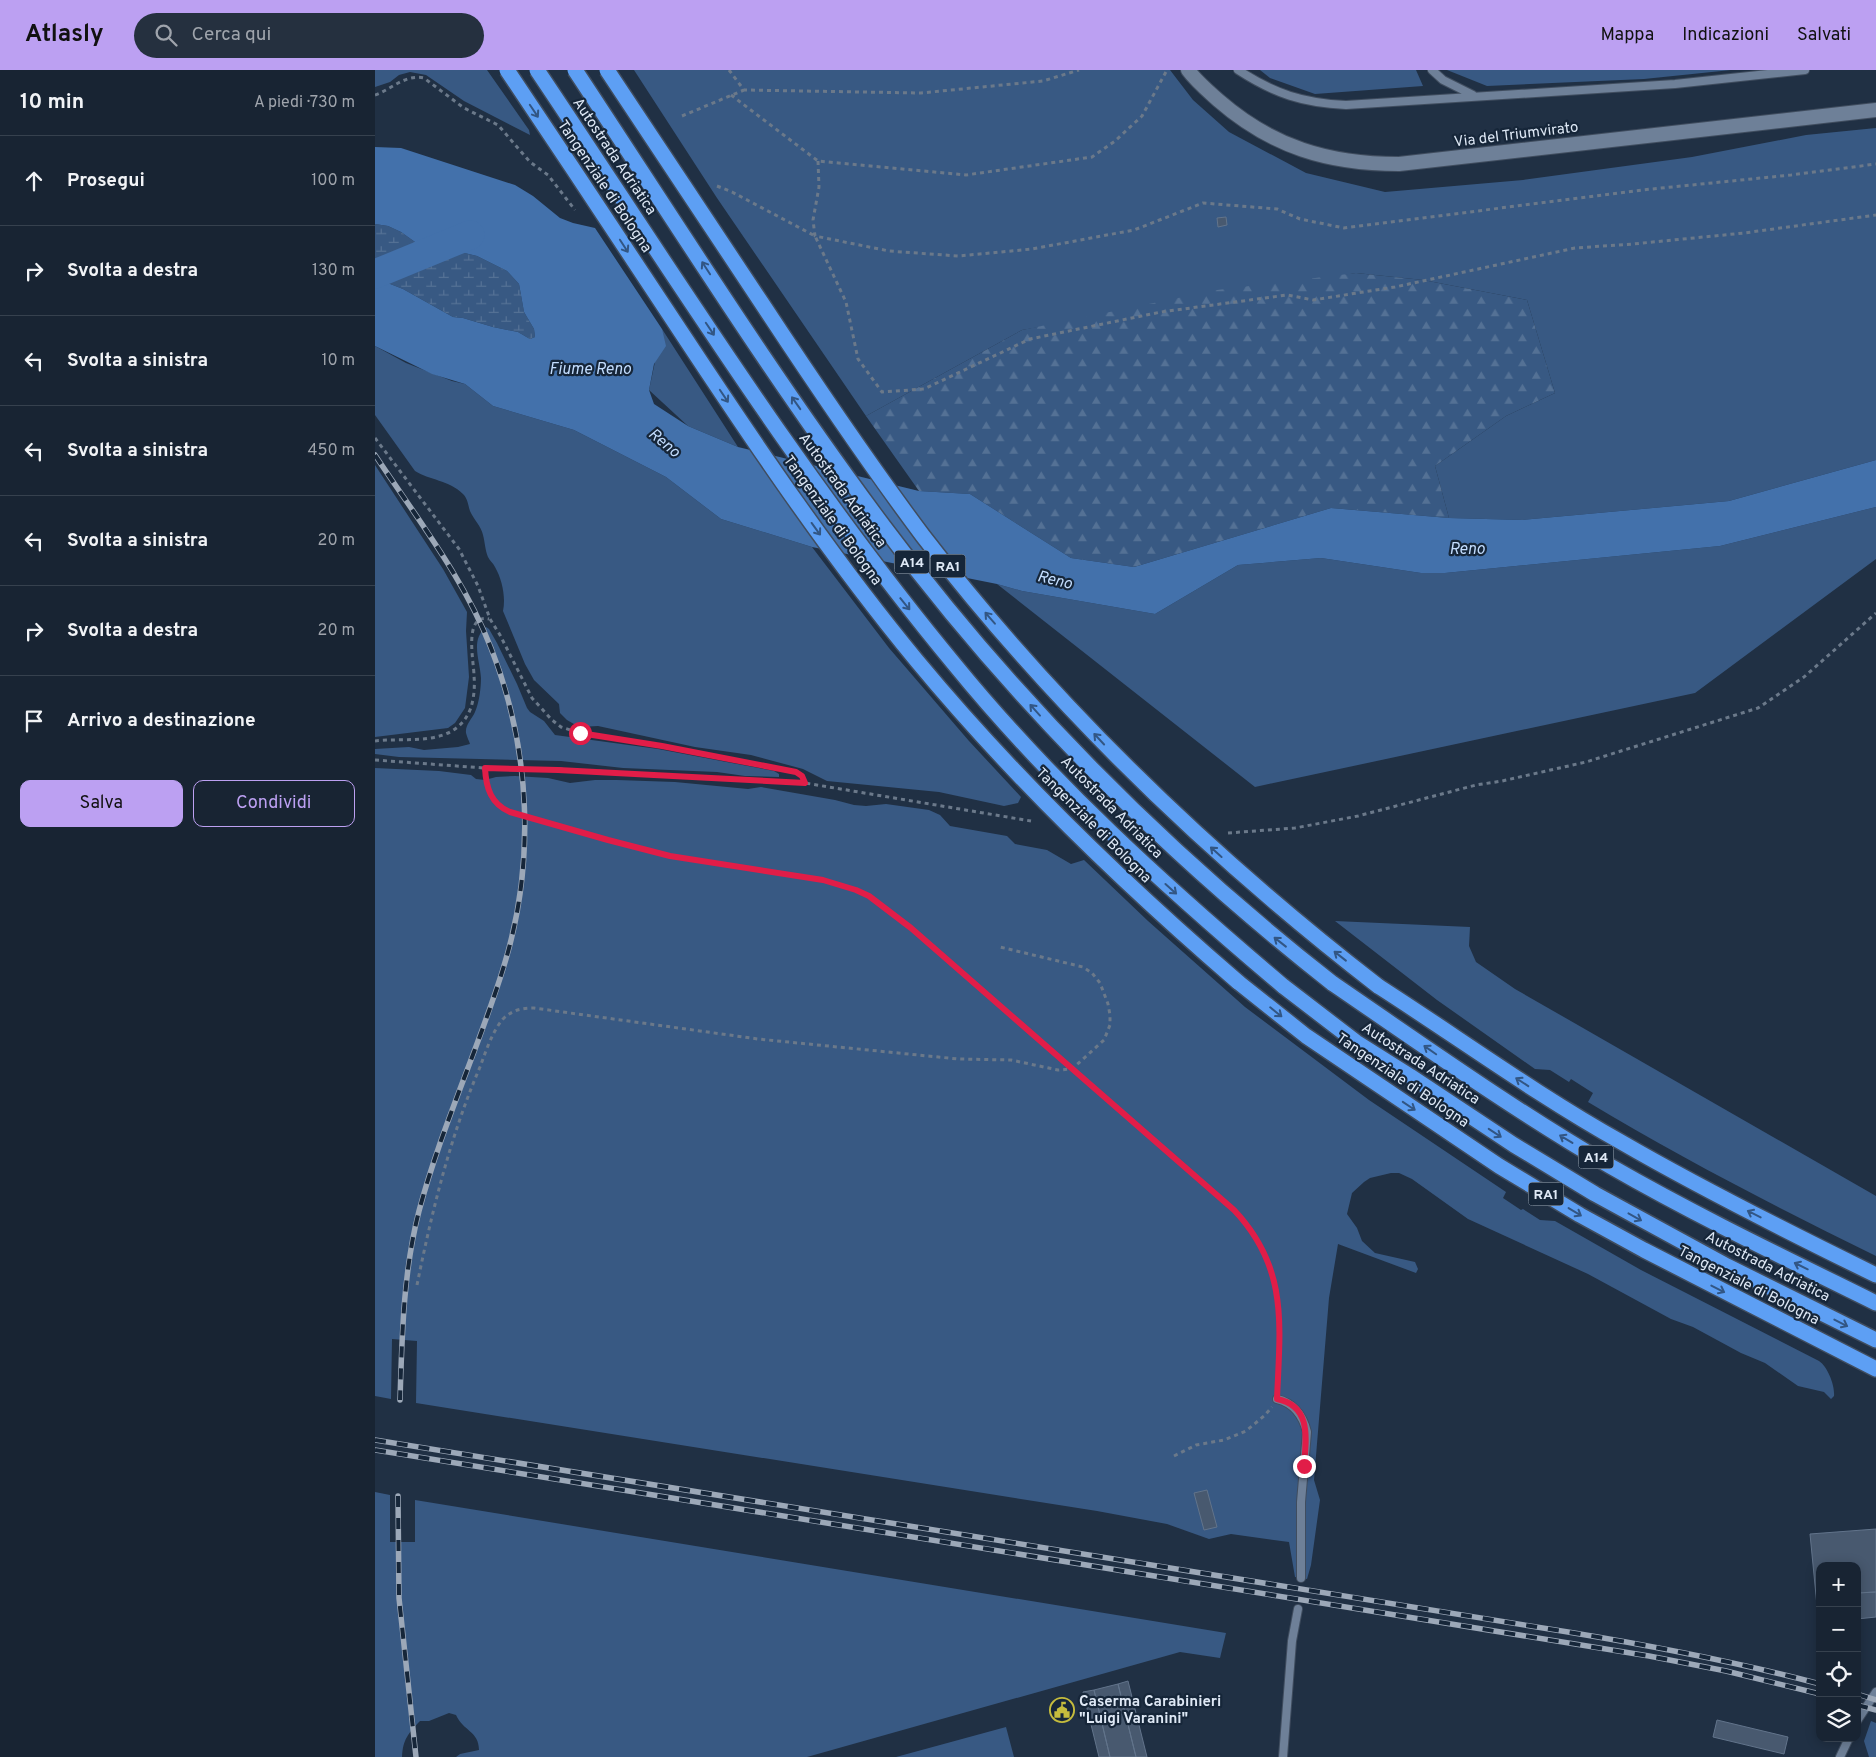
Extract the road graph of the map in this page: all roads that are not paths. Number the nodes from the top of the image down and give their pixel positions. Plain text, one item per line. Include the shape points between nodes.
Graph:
1 (507, 70) edge
2 (537, 70) edge
3 (575, 70) edge
4 (607, 70) edge
5 (1188, 70) edge
6 (1238, 70) edge
7 (1432, 70) edge
8 (1805, 70) edge
9 (1474, 96) junction
10 (1876, 110) edge
11 (1876, 1276) edge
12 (1876, 1303) edge
13 (1876, 1340) edge
14 (1876, 1369) edge
15 (1277, 1399) road end
16 (1301, 1578) dead end
17 (1298, 1609) dead end
18 (1876, 1692) edge
19 (1861, 1715) edge
20 (1847, 1742) edge
21 (1283, 1757) edge
22 (1840, 1757) edge

1 -> 14 highway, Tangenziale di Bologna / RA1, bridge via 761,451 859,587 977,730 1106,864 1238,982 1306,1036 1499,1166 1644,1250
2 -> 13 highway, Autostrada Adriatica / A14, bridge via 847,528 957,668 1018,737 1149,870 1283,986 1356,1042 1514,1145 1595,1194 1727,1266
12 -> 3 highway, Autostrada Adriatica / A14, bridge via 1672,1201 1473,1080 1332,983 1260,926 1128,806 1063,741 1001,671 884,528 778,376
11 -> 4 highway, RA1, bridge via 1619,1142 1378,986 1313,936 1172,812 1043,679 924,537 859,447
5 - 10 street, Via del Triumvirato via 1234,113 1283,142 1328,158 1369,164 1399,164
6 - 9 lane via 1275,91 1321,104 1372,104
7 - 9 lane via 1443,80
8 - 9 lane via 1675,84
15 - 16 lane via 1300,1414 1307,1432 1301,1502
17 - 21 lane via 1292,1641
18 - 19 lane
20 - 22 lane

